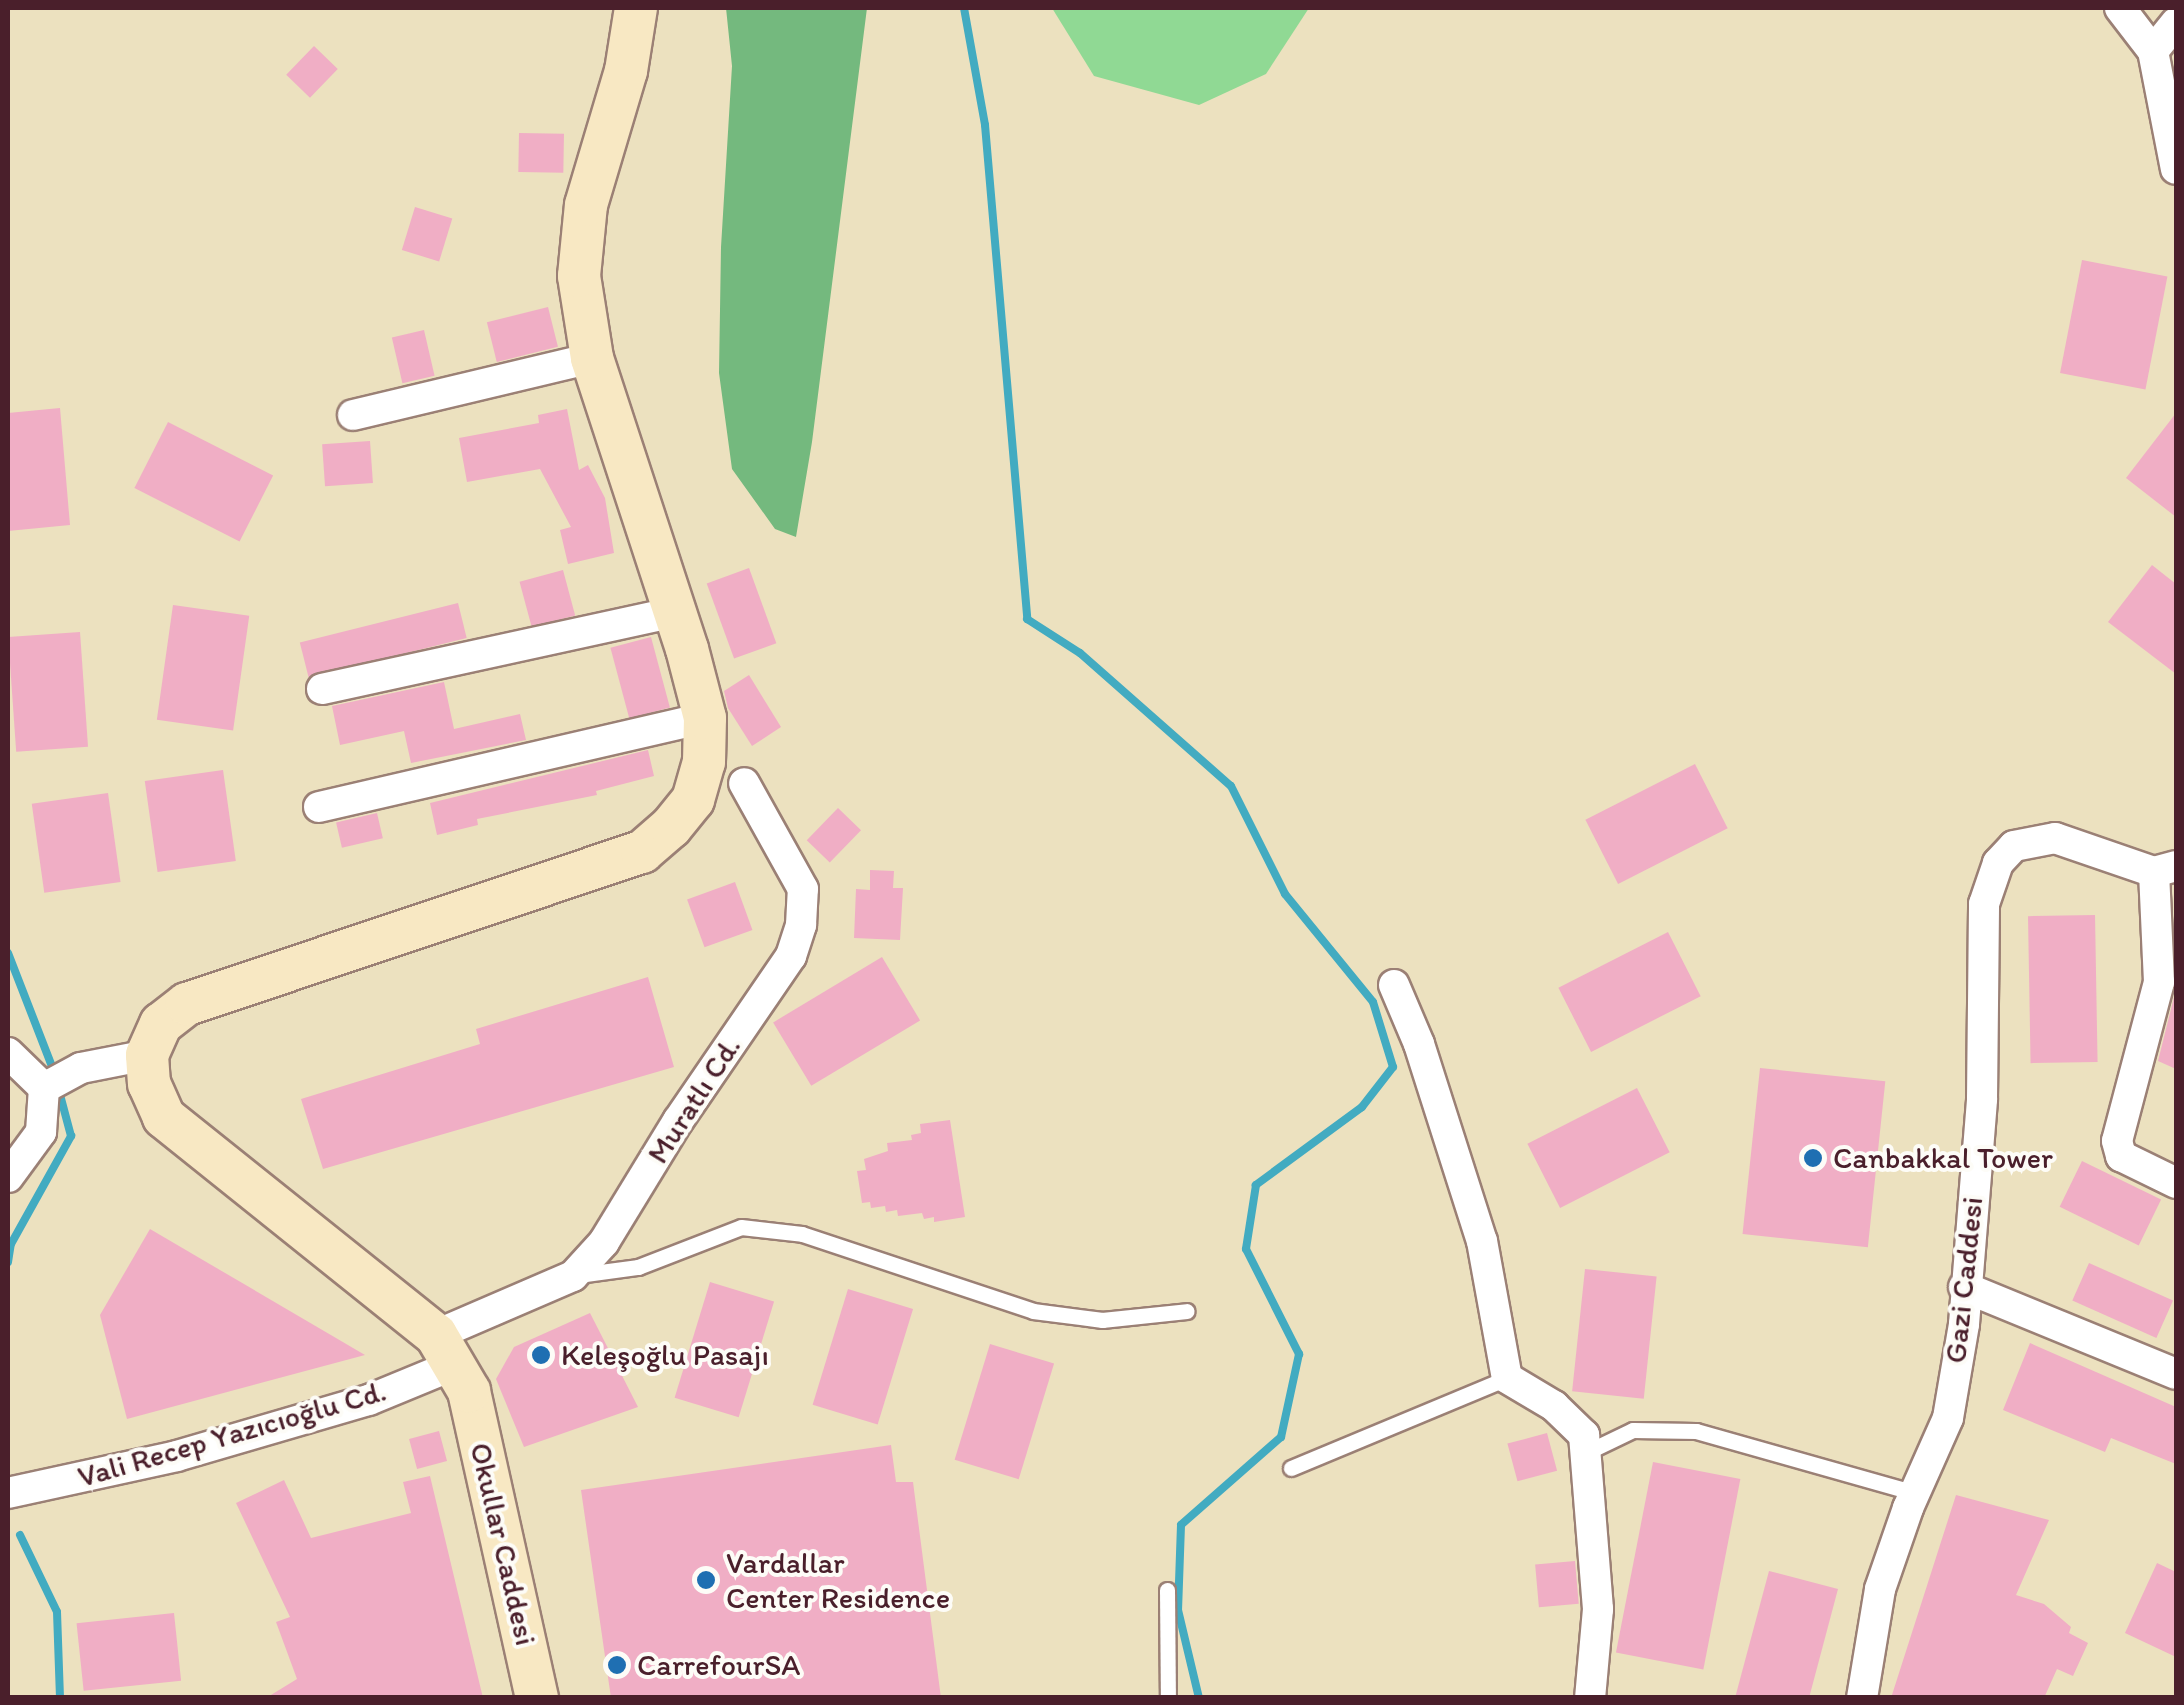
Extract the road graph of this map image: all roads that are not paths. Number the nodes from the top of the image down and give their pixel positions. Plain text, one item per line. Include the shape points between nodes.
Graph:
1 (636, 8) edge
2 (2120, 8) edge
3 (2176, 24) edge
4 (2154, 51) junction
5 (2176, 169) edge
6 (592, 358) junction
7 (353, 415) dead end
8 (676, 612) junction
9 (322, 690) dead end
10 (705, 718) junction
11 (744, 782) dead end
12 (320, 807) dead end
13 (2165, 869) edge
14 (1394, 985) dead end
15 (8, 1053) edge
16 (147, 1055) junction
17 (44, 1088) junction
18 (8, 1177) edge
19 (2176, 1184) edge
20 (574, 1276) junction
21 (1964, 1287) junction
22 (1187, 1311) dead end
23 (453, 1364) junction
24 (2176, 1374) edge
25 (1507, 1378) junction
26 (1585, 1453) junction
27 (1291, 1468) dead end
28 (8, 1493) edge
29 (1915, 1494) junction
30 (1167, 1590) dead end
31 (537, 1698) edge
32 (1168, 1698) edge
33 (1590, 1698) edge
34 (1862, 1698) edge

1 - 6 street via 626,71 586,205 580,276
2 - 4 street
3 - 4 street
4 - 5 street
6 - 7 street
6 - 8 street
8 - 9 street
8 - 10 street
10 - 12 street
10 - 16 street via 704,762 693,800 642,852 187,1004 161,1024
11 - 20 street, Muratlı Cd. via 802,889 792,956 604,1242
13 - 19 street via 2159,982 2117,1141 2121,1156
13 - 21 street, Gazi Caddesi via 2055,838 2014,846 1998,863 1984,904 1982,1099
14 - 25 street via 1482,1242
15 - 17 street
16 - 17 street via 81,1068
16 - 23 street via 149,1084 164,1117
17 - 18 street via 41,1132
20 - 22 lane via 638,1267 740,1227 802,1234 1034,1310 1102,1320
20 - 23 street, Muratlı Cd.
21 - 24 street
21 - 29 street, Gazi Caddesi via 1948,1418
23 - 28 street, Vali Recep Yazıcıoğlu Cd. via 369,1400 194,1451
23 - 31 street, Okullar Caddesi
25 - 26 street via 1554,1406 1584,1435
25 - 27 lane
26 - 29 lane via 1633,1430 1696,1431
26 - 33 street via 1598,1610
29 - 34 street, Gazi Caddesi via 1880,1588
30 - 32 lane

